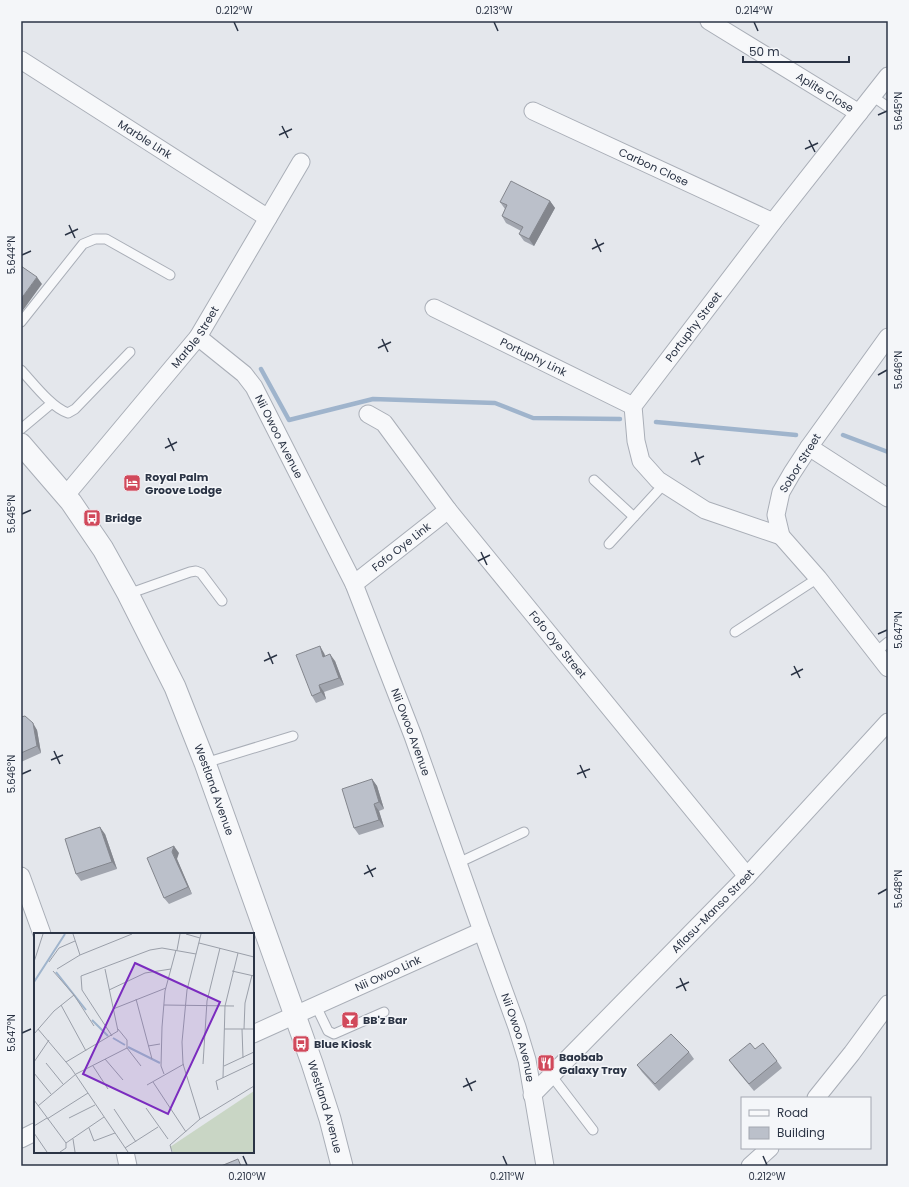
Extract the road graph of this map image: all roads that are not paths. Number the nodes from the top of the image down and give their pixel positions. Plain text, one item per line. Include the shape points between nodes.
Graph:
1 (709, 21) edge
2 (21, 60) edge
3 (888, 76) edge
4 (872, 96) junction
5 (888, 106) edge
6 (533, 111) dead end
7 (859, 113) junction
8 (301, 162) dead end
9 (268, 218) junction
10 (774, 222) junction
11 (170, 275) dead end
12 (434, 308) dead end
13 (21, 322) edge
14 (198, 337) junction
15 (888, 337) edge
16 (130, 352) dead end
17 (21, 370) edge
18 (52, 403) junction
19 (633, 406) junction
20 (368, 414) dead end
21 (21, 429) edge
22 (21, 444) edge
23 (809, 447) junction
24 (594, 480) dead end
25 (664, 484) junction
26 (66, 496) junction
27 (888, 498) edge
28 (448, 510) junction
29 (634, 517) junction
30 (781, 536) junction
31 (609, 544) dead end
32 (818, 578) junction
33 (354, 584) junction
34 (128, 594) junction
35 (222, 601) dead end
36 (735, 632) dead end
37 (882, 647) edge
38 (888, 668) edge
39 (888, 722) edge
40 (293, 736) dead end
41 (205, 763) junction
42 (524, 832) dead end
43 (458, 863) junction
44 (21, 876) edge
45 (747, 876) junction
46 (482, 931) junction
47 (42, 933) edge
48 (888, 1004) edge
49 (316, 1006) junction
50 (384, 1012) dead end
51 (295, 1016) junction
52 (254, 1034) edge
53 (551, 1075) junction
54 (532, 1094) junction
55 (817, 1097) edge
56 (592, 1130) dead end
57 (34, 1132) edge
58 (21, 1139) edge
59 (769, 1149) edge
60 (124, 1153) edge
61 (128, 1166) edge
62 (342, 1166) edge
63 (545, 1166) edge
64 (750, 1166) edge

1 - 7 street, Aplite Close
2 - 9 street, Marble Link
3 - 4 street, Portuphy Street
4 - 5 lane
4 - 7 street, Portuphy Street
6 - 10 street, Carbon Close
7 - 10 street, Portuphy Street
8 - 9 street, Marble Street
9 - 14 street, Marble Street
10 - 19 street, Portuphy Street
11 - 13 lane via 106,239 95,239 83,244
12 - 19 street, Portuphy Link
14 - 26 street, Marble Street
14 - 33 street, Nii Owoo Avenue via 244,374 254,387
15 - 23 street, Sobor Street
16 - 18 lane via 76,409 68,412
17 - 18 lane
18 - 21 lane
19 - 25 street via 636,441 641,461
20 - 28 street, Fofo Oye Street via 384,423
22 - 26 street, Westland Avenue
23 - 27 street
23 - 30 street, Sobor Street via 781,492 776,515
24 - 29 lane
25 - 29 lane
25 - 30 street via 705,510
26 - 34 street, Westland Avenue via 103,549
28 - 33 street, Fofo Oye Link
28 - 45 street, Fofo Oye Street
29 - 31 lane
30 - 32 street, Sobor Street
32 - 36 lane
32 - 37 street, Sobor Street
33 - 43 street, Nii Owoo Avenue via 413,736
34 - 35 lane via 196,571 201,573
34 - 41 street, Westland Avenue via 175,687
37 - 38 street, Sobor Street
39 - 45 street, Aflasu-Manso Street
40 - 41 lane
41 - 51 street, Westland Avenue
42 - 43 lane
43 - 46 street, Nii Owoo Avenue
44 - 47 street
45 - 53 street, Aflasu-Manso Street
46 - 49 street, Nii Owoo Link
46 - 54 street, Nii Owoo Avenue via 517,1027
48 - 55 street
49 - 50 lane via 328,1031 334,1034
49 - 51 street, Nii Owoo Link
51 - 52 street, Nii Owoo Link
51 - 62 street, Westland Avenue via 326,1105
53 - 54 street, Aflasu-Manso Street
53 - 56 lane
54 - 63 street, Nii Owoo Avenue
57 - 58 street
59 - 64 street
60 - 61 street

